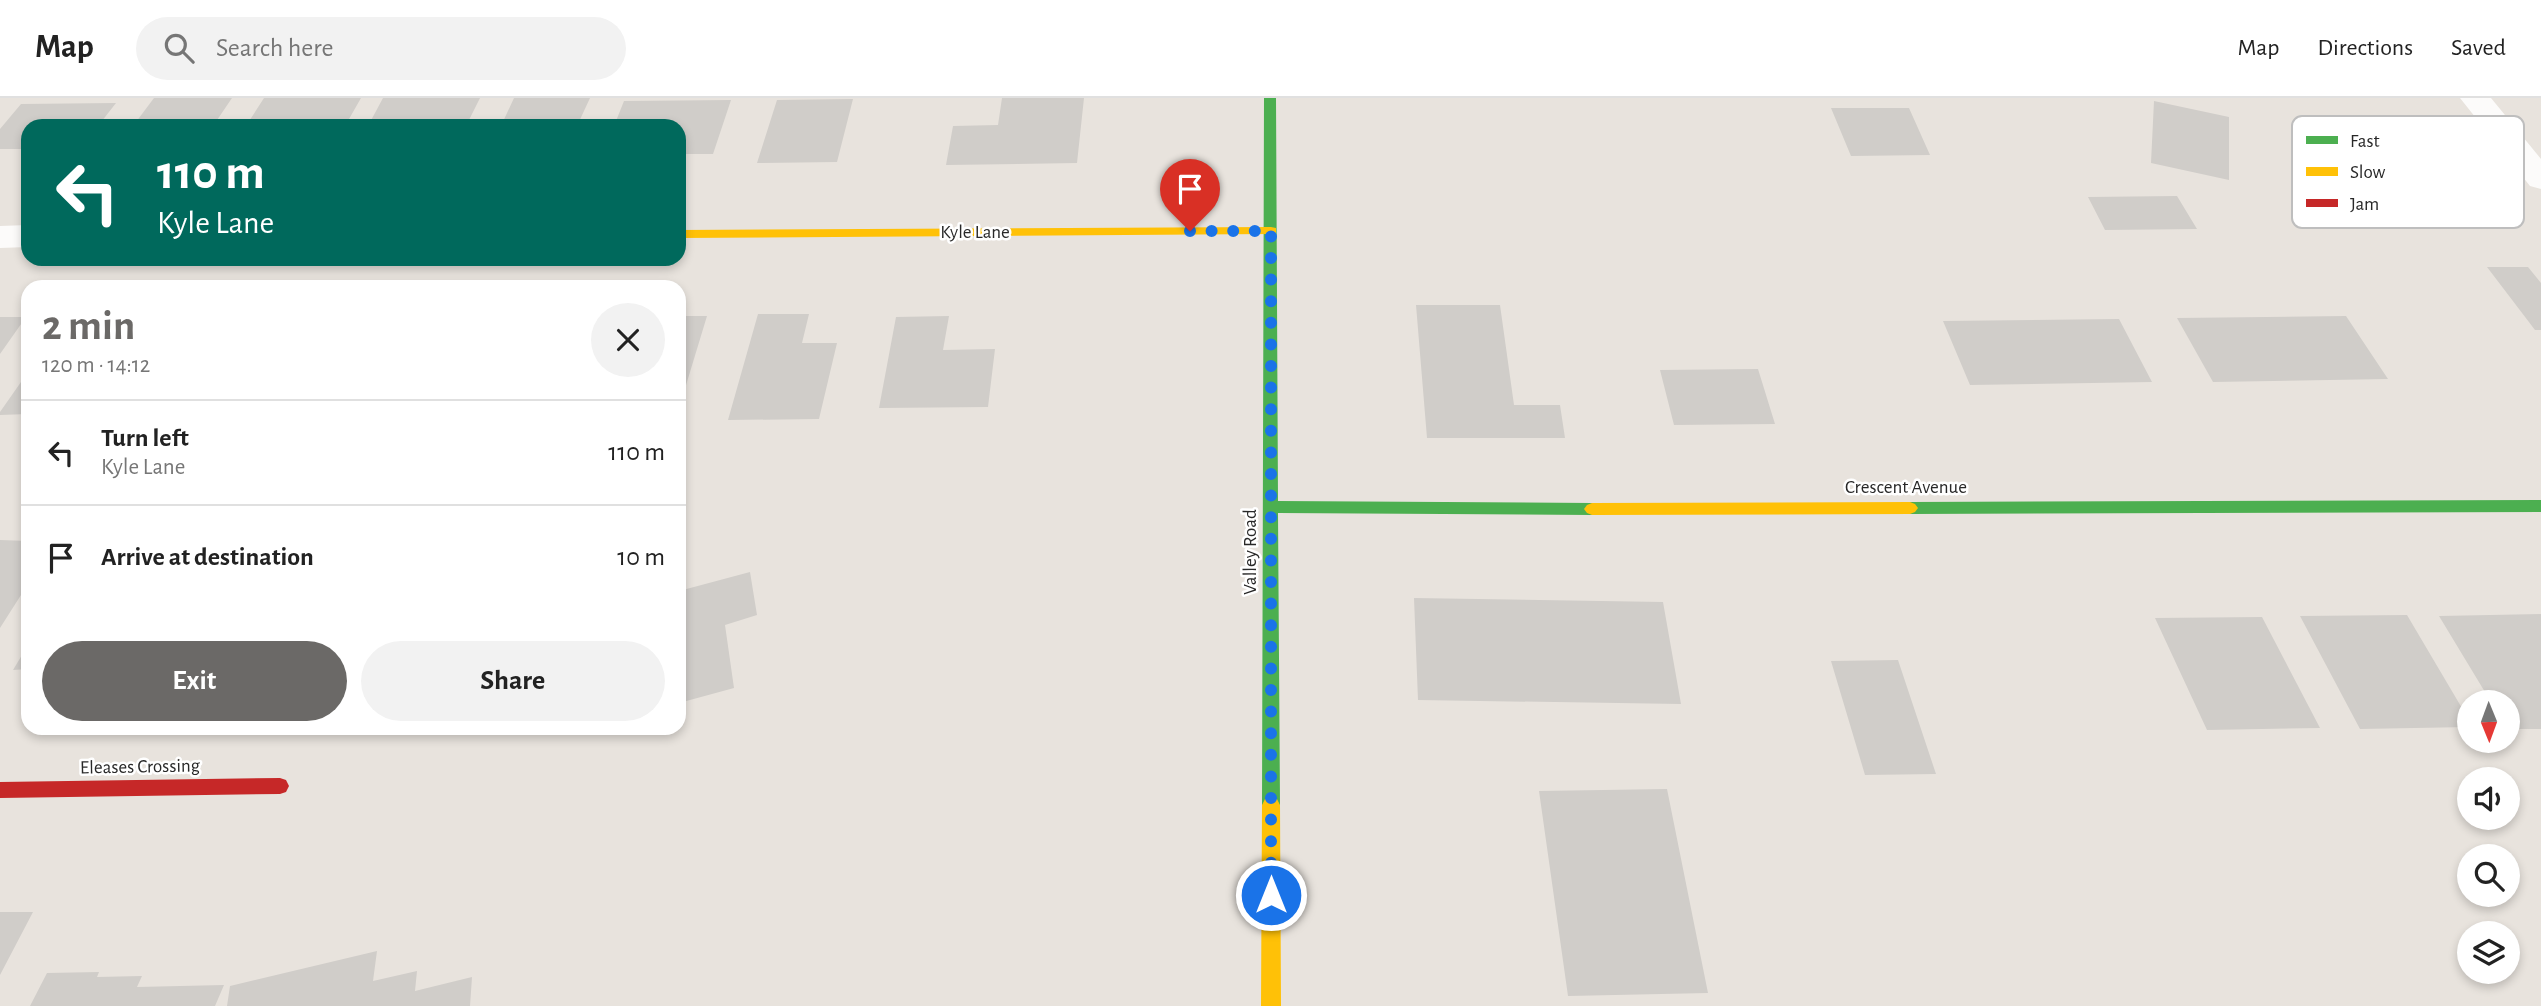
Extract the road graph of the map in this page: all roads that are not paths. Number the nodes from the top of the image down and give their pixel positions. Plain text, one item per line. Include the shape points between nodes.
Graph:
1 (1270, 98) edge
2 (2475, 98) edge
3 (2490, 116) edge
4 (2524, 158) edge
5 (2541, 179) edge
6 (1271, 231) junction
7 (686, 234) edge
8 (21, 236) edge
9 (0, 237) edge
10 (2541, 506) edge
11 (1271, 507) junction
12 (280, 786) dead end
13 (0, 790) edge
14 (1271, 1006) edge

1 - 6 street, Valley Road
2 - 3 street
4 - 5 street
6 - 7 street, Kyle Lane
6 - 11 street, Valley Road
8 - 9 street
10 - 11 street, Crescent Avenue
11 - 14 street, Valley Road
12 - 13 street, Eleases Crossing

